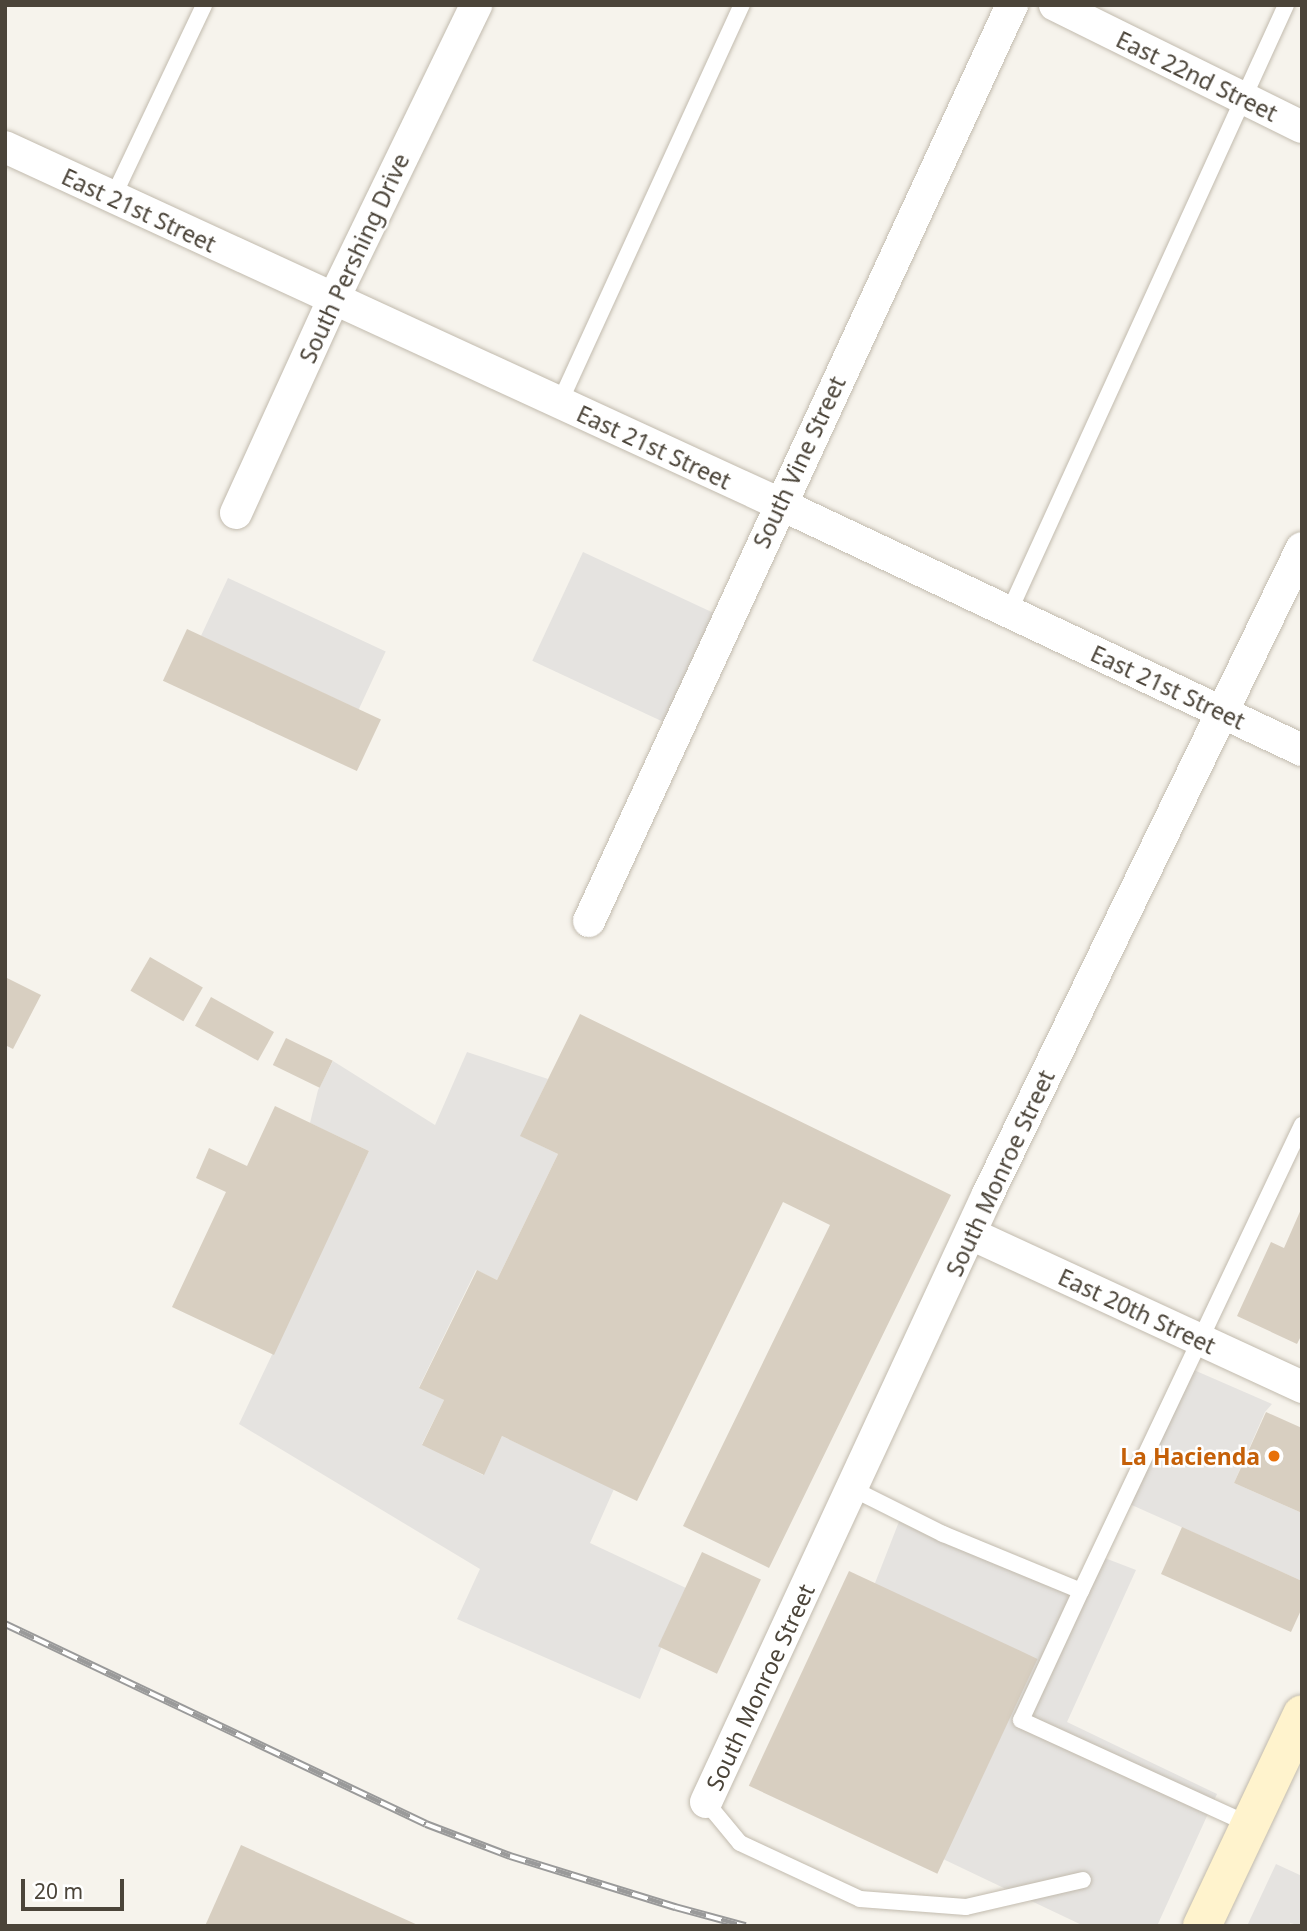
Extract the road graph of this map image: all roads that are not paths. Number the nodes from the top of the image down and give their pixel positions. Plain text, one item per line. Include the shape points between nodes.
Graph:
1 (204, 5) edge
2 (476, 5) edge
3 (742, 5) edge
4 (1012, 5) edge
5 (1055, 5) edge
6 (1286, 5) edge
7 (1241, 99) junction
8 (1302, 127) edge
9 (5, 147) edge
10 (113, 197) junction
11 (333, 300) junction
12 (559, 404) junction
13 (780, 505) junction
14 (236, 513) dead end
15 (1302, 548) edge
16 (1009, 612) junction
17 (1223, 713) junction
18 (1302, 750) edge
19 (589, 921) dead end
20 (1302, 1125) edge
21 (971, 1234) junction
22 (1200, 1340) junction
23 (1302, 1387) edge
24 (851, 1489) junction
25 (1081, 1591) junction
26 (1302, 1714) edge
27 (706, 1802) joint
28 (1250, 1825) junction
29 (1083, 1880) dead end
30 (1202, 1926) edge

1 - 10 lane
2 - 11 street, South Pershing Drive
3 - 12 lane
4 - 13 street, South Vine Street
5 - 7 street, East 22nd Street
6 - 7 lane
7 - 8 street, East 22nd Street
7 - 16 lane
9 - 10 street, East 21st Street
10 - 11 street, East 21st Street
11 - 12 street, East 21st Street
11 - 14 street, South Pershing Drive
12 - 13 street, East 21st Street
13 - 16 street, East 21st Street
13 - 19 street, South Vine Street
15 - 17 street, South Monroe Street
16 - 17 street, East 21st Street
17 - 18 street, East 21st Street
17 - 21 street, South Monroe Street
20 - 22 lane
21 - 22 street, East 20th Street
21 - 24 street, South Monroe Street
22 - 23 street, East 20th Street
22 - 25 lane
24 - 25 lane via 943,1534
24 - 27 street, South Monroe Street
25 - 28 lane via 1021,1720
26 - 28 main road
27 - 29 lane via 740,1843 860,1899 966,1907
28 - 30 main road

